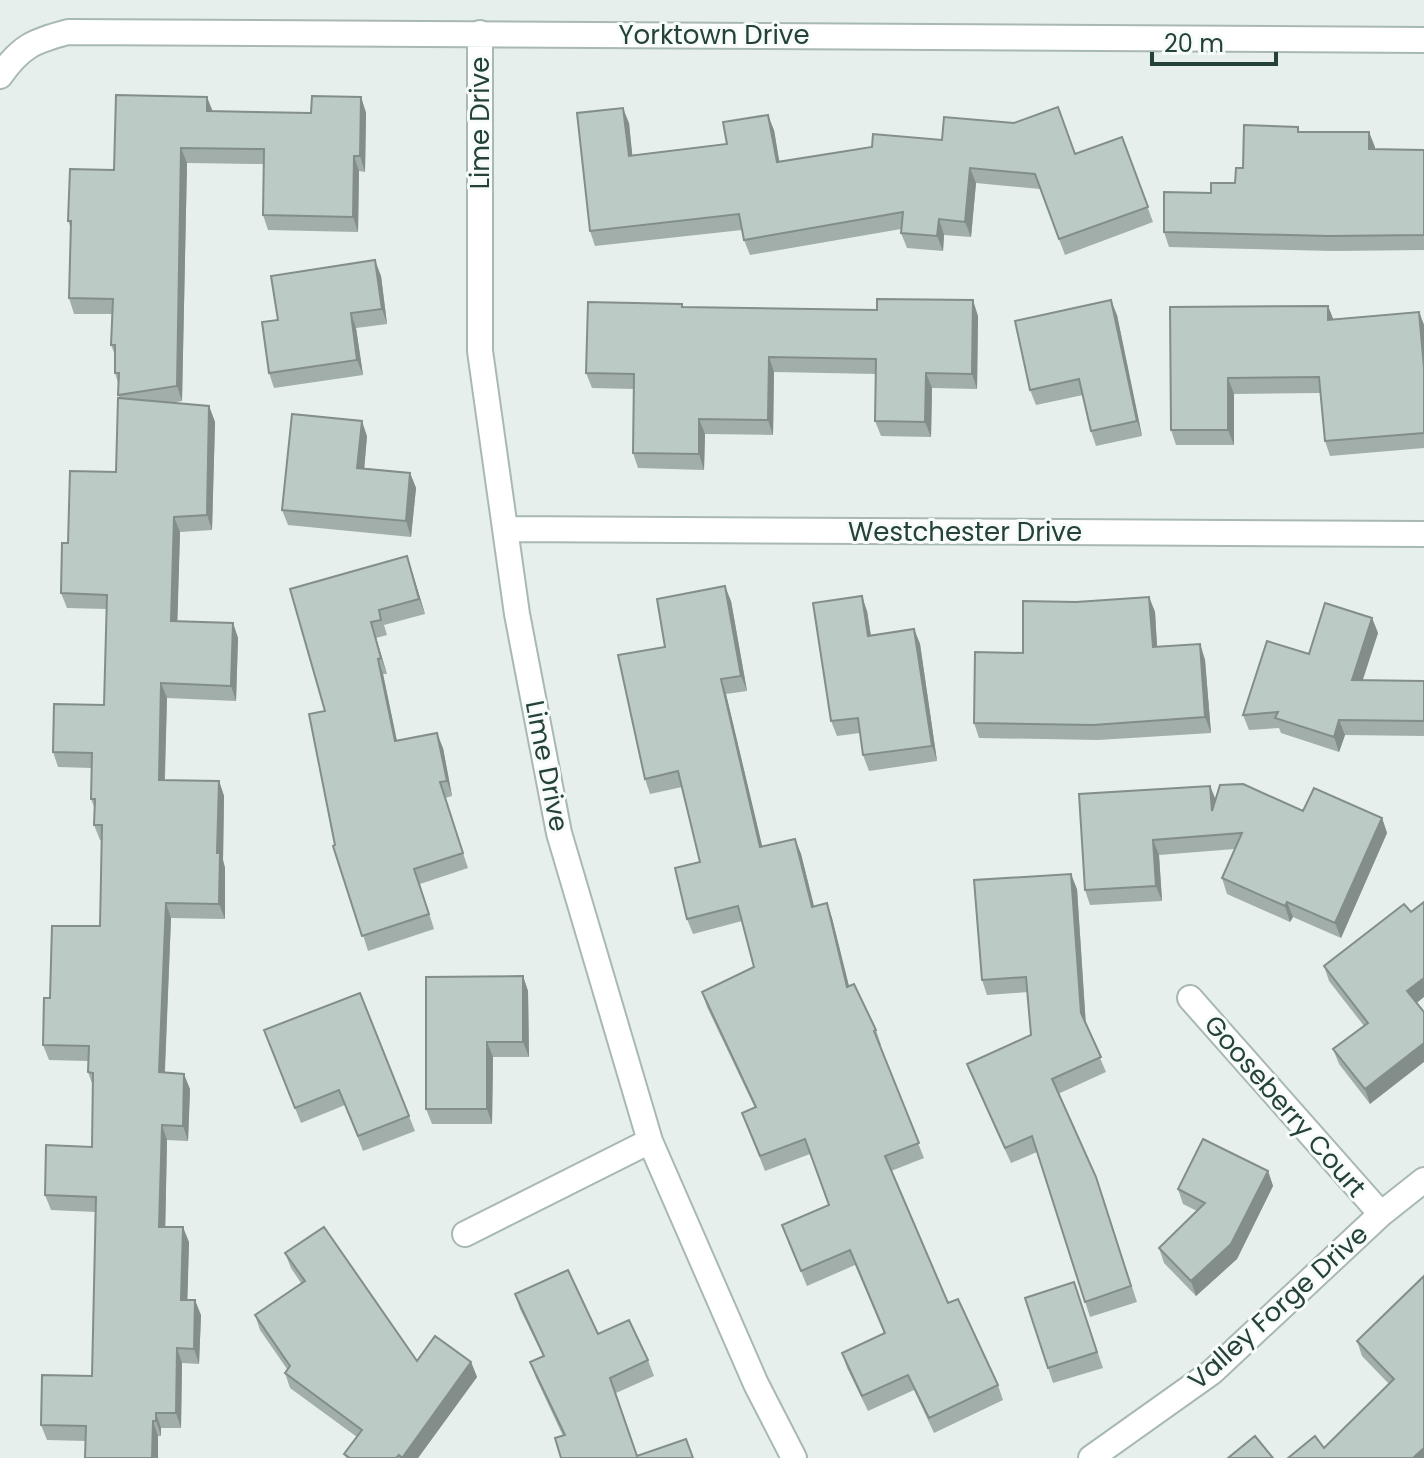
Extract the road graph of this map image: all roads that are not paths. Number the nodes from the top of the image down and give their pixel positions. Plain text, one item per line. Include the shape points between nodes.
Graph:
1 (480, 33) junction
2 (1424, 40) edge
3 (6, 68) edge
4 (507, 529) junction
5 (1424, 534) edge
6 (1190, 998) dead end
7 (650, 1141) junction
8 (1424, 1180) edge
9 (1381, 1214) junction
10 (465, 1234) dead end
11 (794, 1458) edge
12 (1091, 1458) edge

1 - 2 street, Yorktown Drive
1 - 3 street, Yorktown Drive via 68,32 35,41
1 - 4 street, Lime Drive via 480,351
4 - 5 street, Westchester Drive
4 - 7 street, Lime Drive via 517,614 559,833
6 - 9 street, Gooseberry Court
7 - 10 street
7 - 11 street, Lime Drive
8 - 9 street, Valley Forge Drive
9 - 12 street, Valley Forge Drive via 1212,1372

